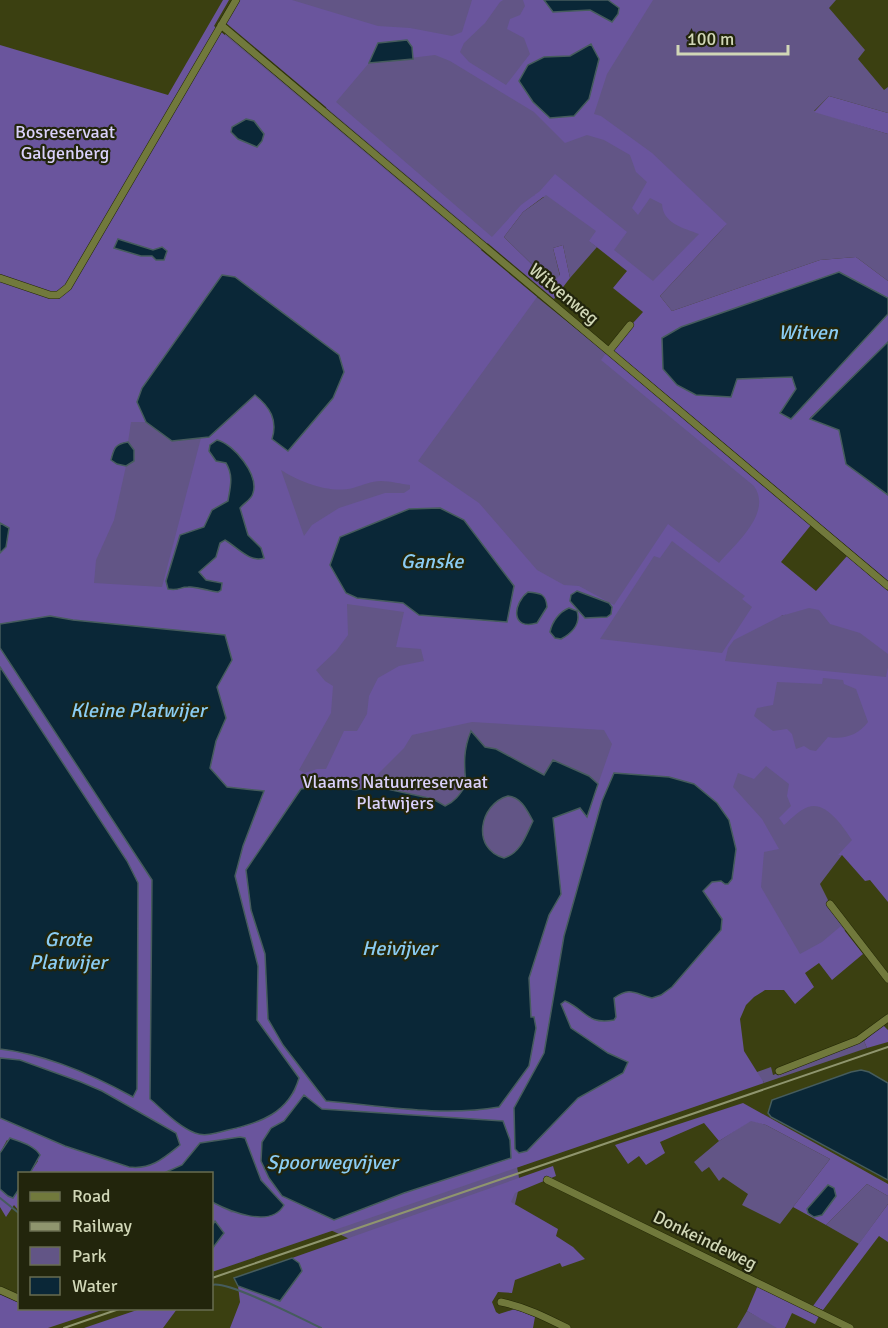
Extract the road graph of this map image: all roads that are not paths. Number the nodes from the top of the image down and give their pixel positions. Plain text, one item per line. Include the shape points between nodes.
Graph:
1 (236, 0) edge
2 (221, 25) junction
3 (0, 278) edge
4 (630, 325) dead end
5 (609, 351) junction
6 (888, 586) edge
7 (830, 904) dead end
8 (888, 979) edge
9 (888, 1018) edge
10 (779, 1071) dead end
11 (547, 1180) dead end
12 (0, 1290) edge
13 (18, 1298) edge
14 (501, 1302) dead end
15 (567, 1328) edge
16 (850, 1328) edge

1 - 2 street
2 - 3 street via 68,287 58,295 50,295
2 - 5 street, Witvenweg
4 - 5 street
5 - 6 street, Witvenweg
7 - 8 street
9 - 10 street via 858,1041
11 - 16 street, Donkeindeweg
12 - 13 street
14 - 15 street

